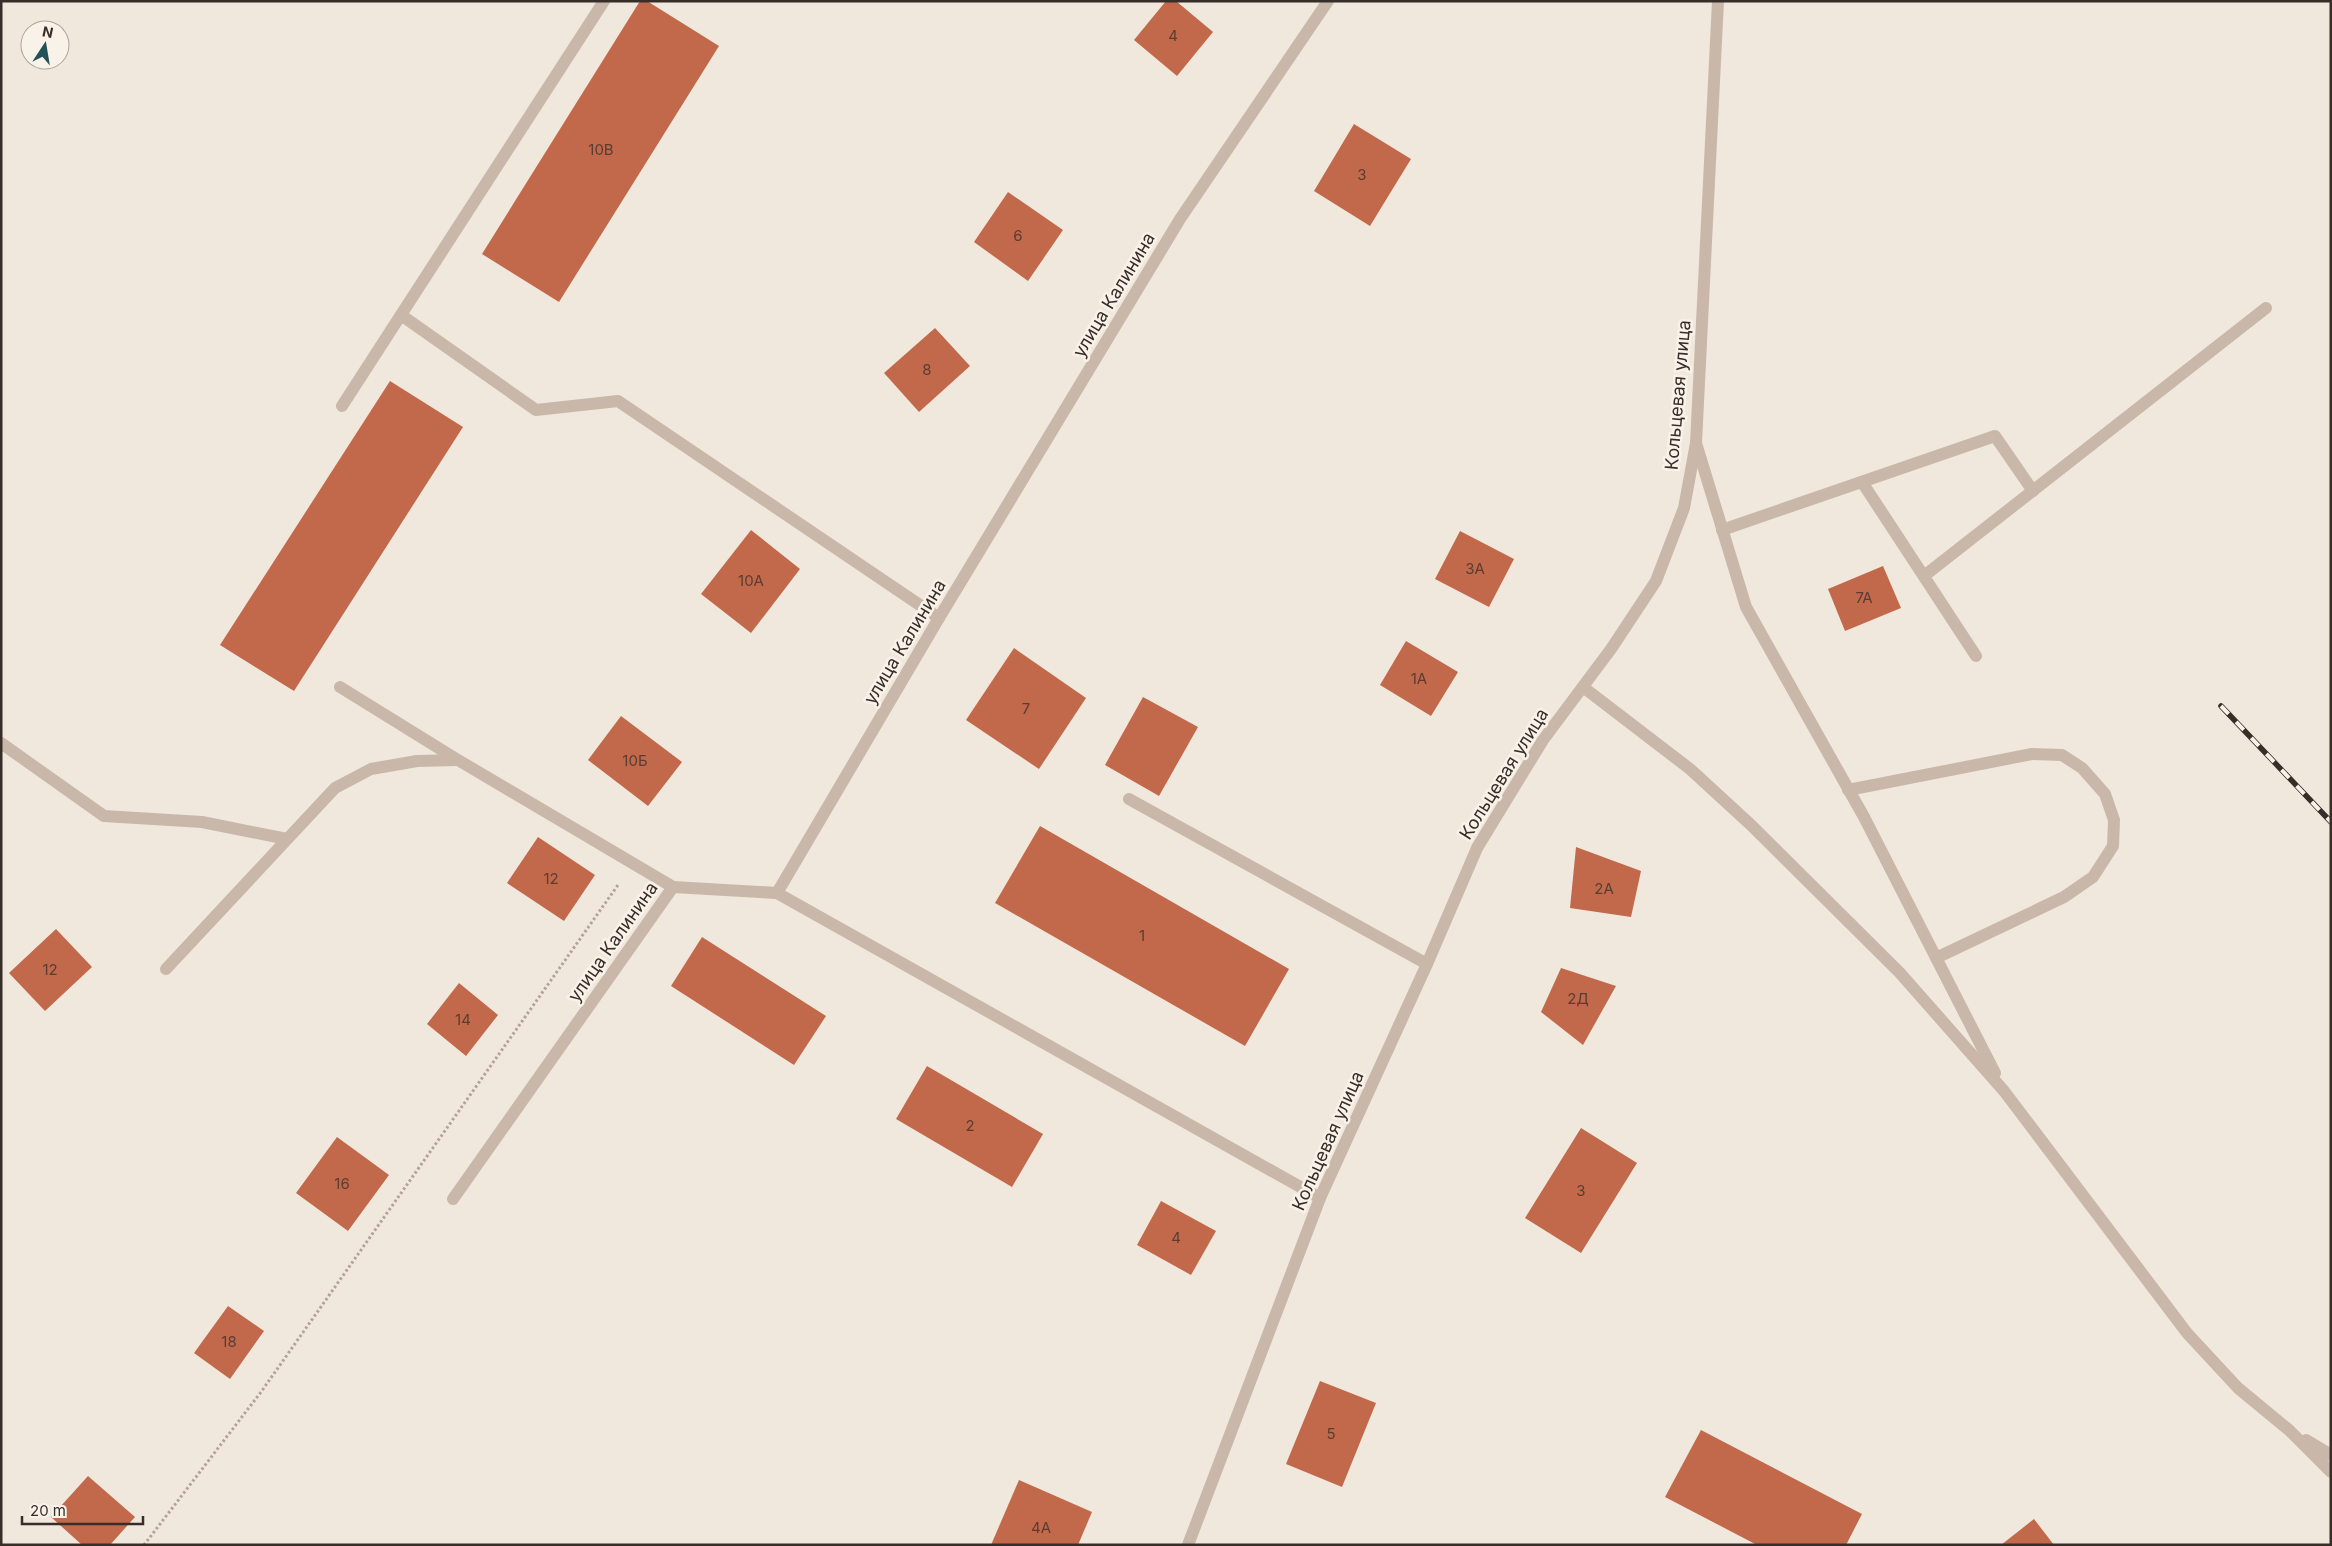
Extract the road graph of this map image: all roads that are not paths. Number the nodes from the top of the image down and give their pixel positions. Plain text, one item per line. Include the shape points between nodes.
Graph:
1 (604, 1) edge
2 (1328, 1) edge
3 (1718, 1) edge
4 (2266, 308) dead end
5 (401, 314) junction
6 (342, 406) dead end
7 (1696, 443) junction
8 (1862, 482) junction
9 (2033, 491) junction
10 (1722, 530) junction
11 (1924, 576) junction
12 (939, 618) junction
13 (1976, 656) dead end
14 (1583, 686) junction
15 (340, 687) dead end
16 (1, 743) edge
17 (458, 760) junction
18 (1848, 790) junction
19 (1129, 799) dead end
20 (287, 839) junction
21 (672, 887) junction
22 (777, 893) junction
23 (1936, 958) junction
24 (1427, 964) junction
25 (166, 969) dead end
26 (2004, 1091) junction
27 (1320, 1198) junction
28 (453, 1199) dead end
29 (2289, 1430) junction
30 (2331, 1455) edge
31 (2331, 1472) edge
32 (1188, 1545) edge

1 - 5 street
2 - 12 street, улица Калинина via 1180,219
3 - 7 street, Кольцевая улица
4 - 9 street
5 - 6 street
5 - 12 street via 536,410 618,402
7 - 10 street
7 - 14 street, Кольцевая улица via 1684,508 1656,581
8 - 9 street via 1995,436
8 - 10 street
8 - 11 street
9 - 11 street
10 - 18 street via 1746,607
11 - 13 street
12 - 22 street, улица Калинина
14 - 24 street, Кольцевая улица via 1543,740 1477,848
14 - 26 street via 1690,769 1751,824 1900,973
15 - 17 street
16 - 20 street via 104,816 202,822
17 - 20 street via 417,761 371,769 335,788
17 - 21 street
18 - 23 street
18 - 23 street via 2032,754 2062,755 2082,768 2105,794 2114,820 2113,846 2093,877 2064,897
19 - 24 street
20 - 25 street
21 - 22 street, улица Калинина
21 - 28 street, улица Калинина
22 - 27 street
23 - 26 street
24 - 27 street, Кольцевая улица
26 - 29 street via 2187,1333 2238,1388
27 - 32 street, Кольцевая улица
29 - 30 street
29 - 31 street

